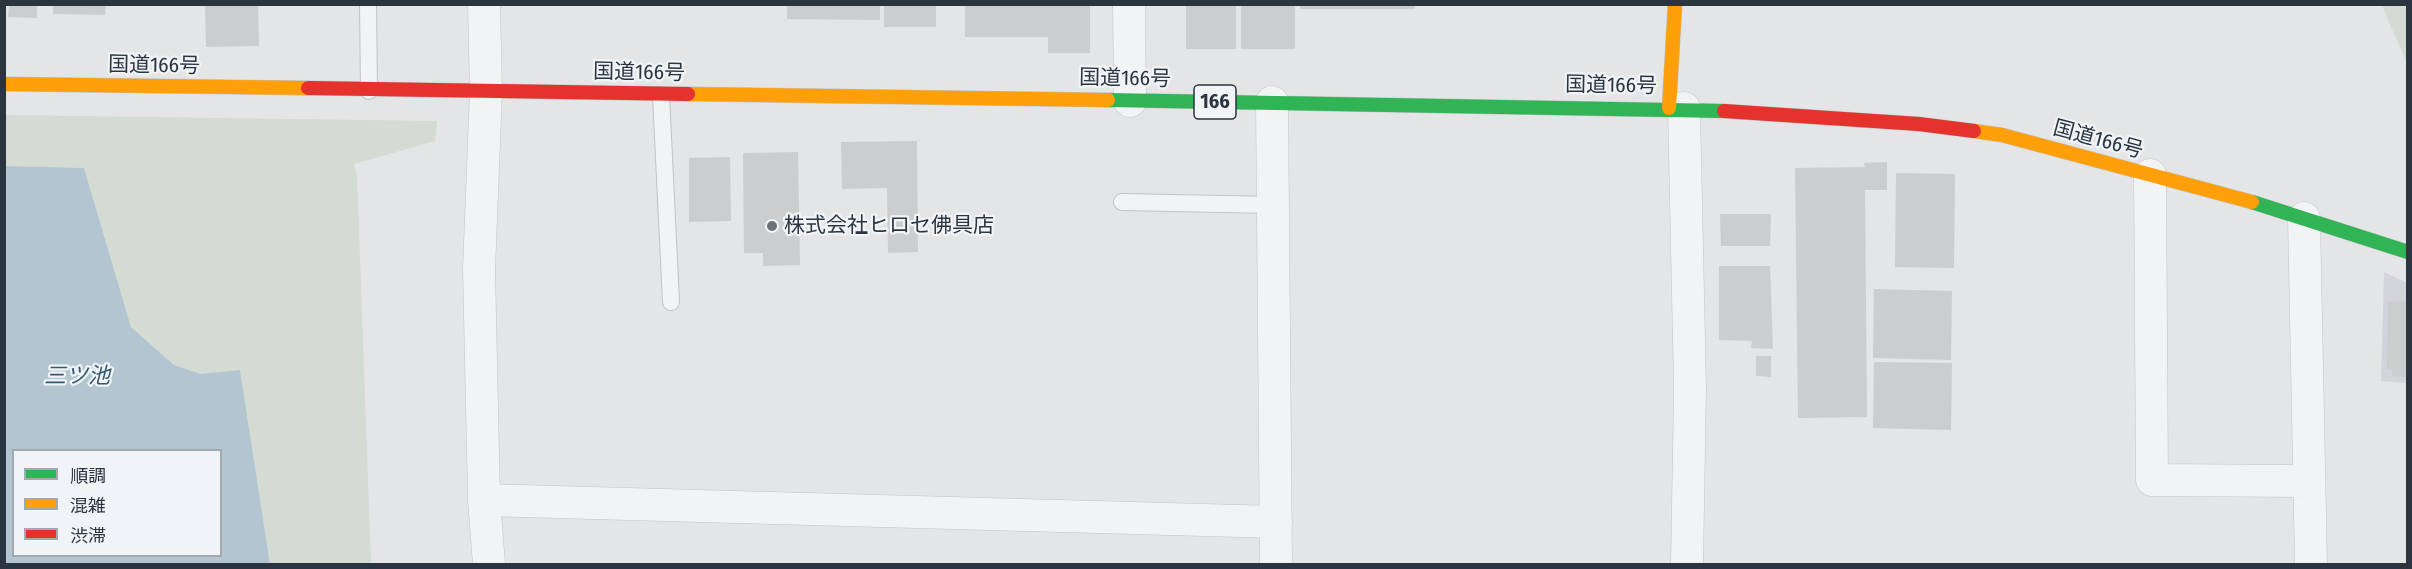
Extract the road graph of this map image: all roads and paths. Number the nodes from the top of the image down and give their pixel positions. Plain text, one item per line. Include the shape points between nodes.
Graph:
1 (368, 4) edge
2 (484, 4) edge
3 (1129, 4) edge
4 (1675, 4) edge
5 (4, 84) edge
6 (369, 91) junction
7 (486, 92) junction
8 (661, 95) junction
9 (1130, 100) junction
10 (1272, 102) junction
11 (1677, 108) junction
12 (2150, 175) junction
13 (1122, 202) dead end
14 (1273, 205) junction
15 (2304, 218) junction
16 (2408, 252) edge
17 (671, 302) dead end
18 (2309, 481) junction
19 (484, 500) junction
20 (1276, 522) junction
21 (489, 564) edge
22 (1276, 564) edge
23 (1688, 564) edge
24 (2311, 564) edge

1 - 6 lane
2 - 7 street
3 - 9 street
4 - 11 main road
5 - 6 main road, 国道166号 / 166
6 - 7 main road, 国道166号 / 166
7 - 8 main road, 国道166号 / 166
7 - 19 street via 479,269
8 - 9 main road, 国道166号 / 166
8 - 17 lane
9 - 10 main road, 国道166号 / 166
10 - 11 main road, 国道166号 / 166
10 - 14 street
11 - 12 main road, 国道166号 / 166 via 1919,124 2002,135
11 - 23 street via 1690,388
12 - 15 main road, 国道166号 / 166
12 - 18 street via 2152,480
13 - 14 lane
14 - 20 street
15 - 16 main road, 国道166号 / 166
15 - 18 street
18 - 24 street
19 - 20 street
19 - 21 street
20 - 22 street

